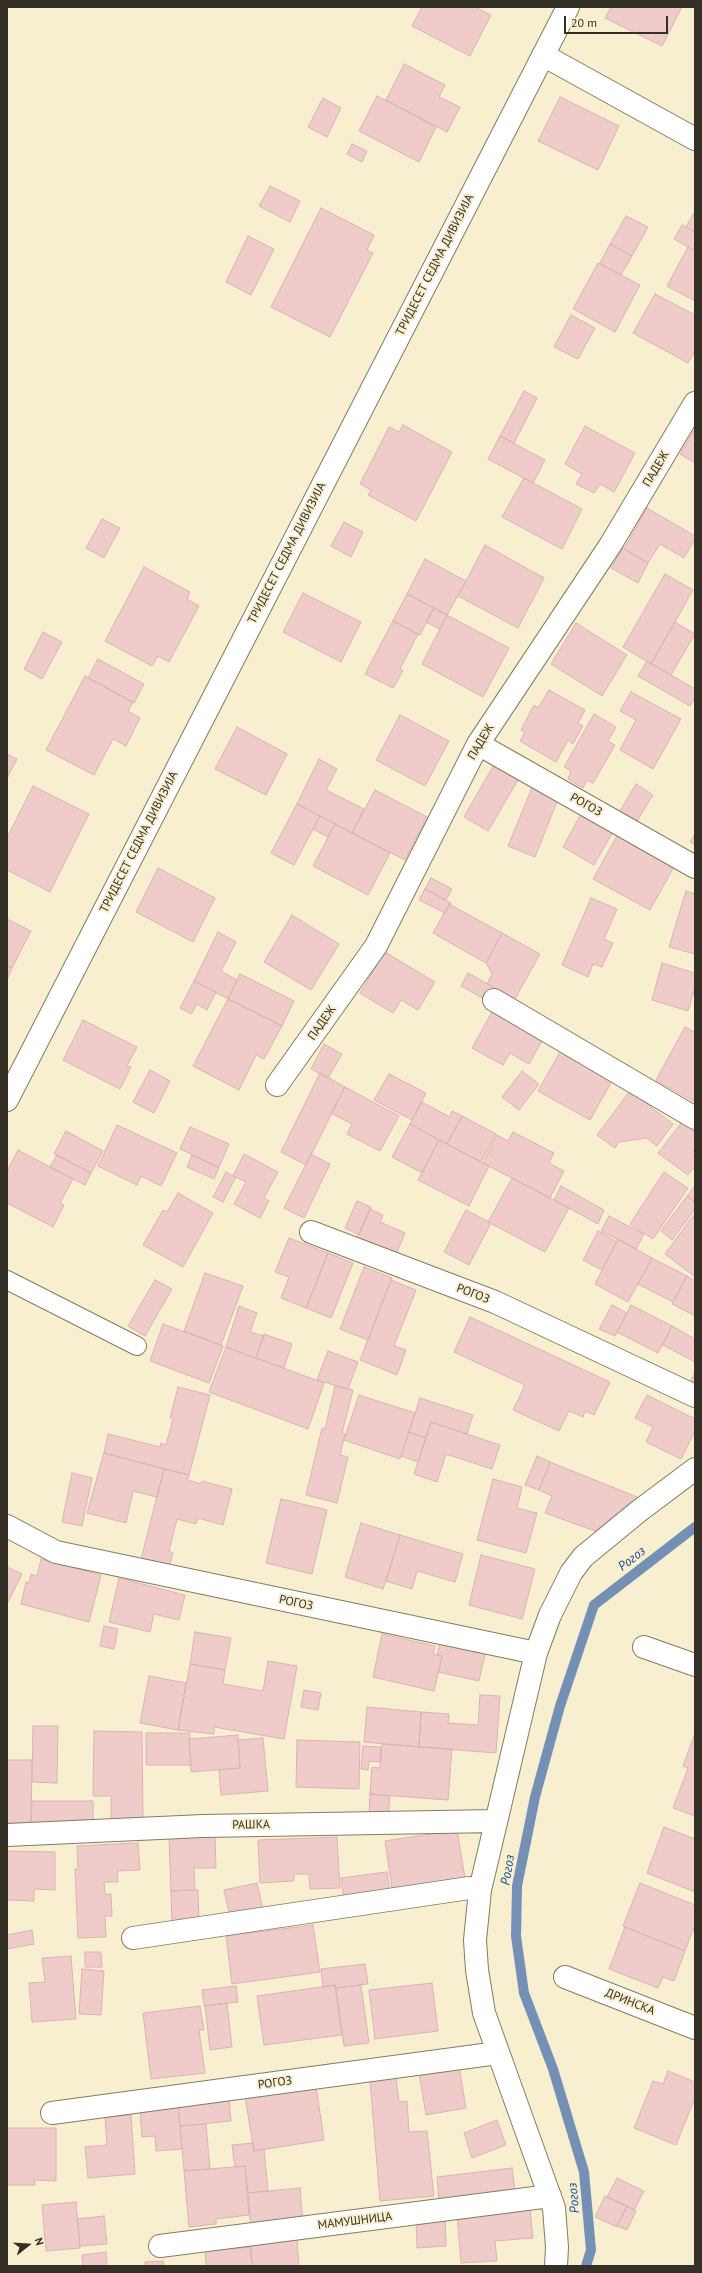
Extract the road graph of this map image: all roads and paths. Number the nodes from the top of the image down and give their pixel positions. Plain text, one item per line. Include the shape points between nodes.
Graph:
1 (568, 7) edge
2 (543, 55) junction
3 (695, 139) edge
4 (695, 403) edge
5 (478, 744) junction
6 (695, 867) edge
7 (494, 1000) dead end
8 (277, 1085) dead end
9 (7, 1100) edge
10 (695, 1118) edge
11 (311, 1232) dead end
12 (7, 1280) edge
13 (137, 1346) dead end
14 (695, 1396) edge
15 (695, 1469) edge
16 (7, 1526) edge
17 (644, 1647) dead end
18 (536, 1653) junction
19 (695, 1665) edge
20 (496, 1820) junction
21 (7, 1835) edge
22 (480, 1890) junction
23 (133, 1938) dead end
24 (565, 1977) dead end
25 (695, 2028) edge
26 (498, 2053) junction
27 (52, 2113) dead end
28 (550, 2196) junction
29 (160, 2246) dead end
30 (556, 2266) edge

1 - 2 street, ТРИДЕСЕТ СЕДМА ДИВИЗИЈА
2 - 3 street
2 - 9 street, ТРИДЕСЕТ СЕДМА ДИВИЗИЈА
4 - 5 street, ПАДЕЖ via 611,544
5 - 6 street, РОГОЗ
5 - 8 street, ПАДЕЖ via 376,946
7 - 10 street
11 - 14 street, РОГОЗ via 495,1302
12 - 13 lane
15 - 18 street via 576,1562 550,1615
16 - 18 street, РОГОЗ via 56,1552
17 - 19 street
18 - 20 street
20 - 21 street, РАШКА via 203,1826
20 - 22 street
22 - 23 street via 468,1888
22 - 26 street via 476,1927 477,1970 484,2013
24 - 25 street, ДРИНСКА
26 - 27 street, РОГОЗ
26 - 28 street
28 - 29 street, МАМУШНИЦА
28 - 30 street via 556,2226

